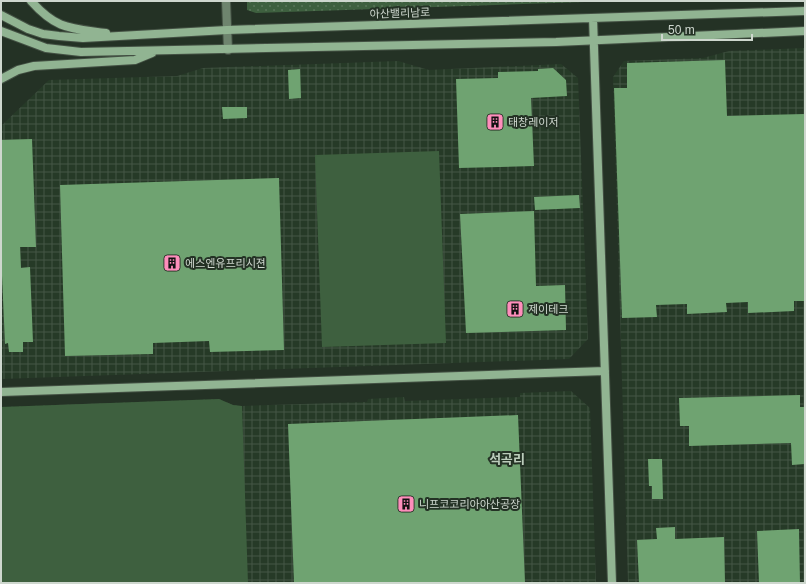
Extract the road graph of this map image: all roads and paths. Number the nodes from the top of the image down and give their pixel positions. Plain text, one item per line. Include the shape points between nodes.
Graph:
1 (31, 1) edge
2 (226, 1) edge
3 (805, 11) edge
4 (1, 16) edge
5 (593, 18) junction
6 (227, 30) junction
7 (1, 31) edge
8 (805, 31) edge
9 (125, 35) junction
10 (594, 39) junction
11 (228, 50) junction
12 (156, 51) junction
13 (1, 79) edge
14 (605, 371) junction
15 (1, 392) edge
16 (612, 583) edge

1 - 9 street via 47,18 66,27
2 - 6 street
3 - 5 street, 아산밸리남로
4 - 9 street, 아산밸리남로 via 28,29 54,36 83,38
5 - 6 street, 아산밸리남로
5 - 10 street
6 - 9 street, 아산밸리남로
6 - 11 street
7 - 12 street via 46,48 81,52
8 - 10 street
10 - 11 street
10 - 14 street
11 - 12 street
12 - 13 street via 135,60 34,66 18,70
14 - 15 street
14 - 16 street

